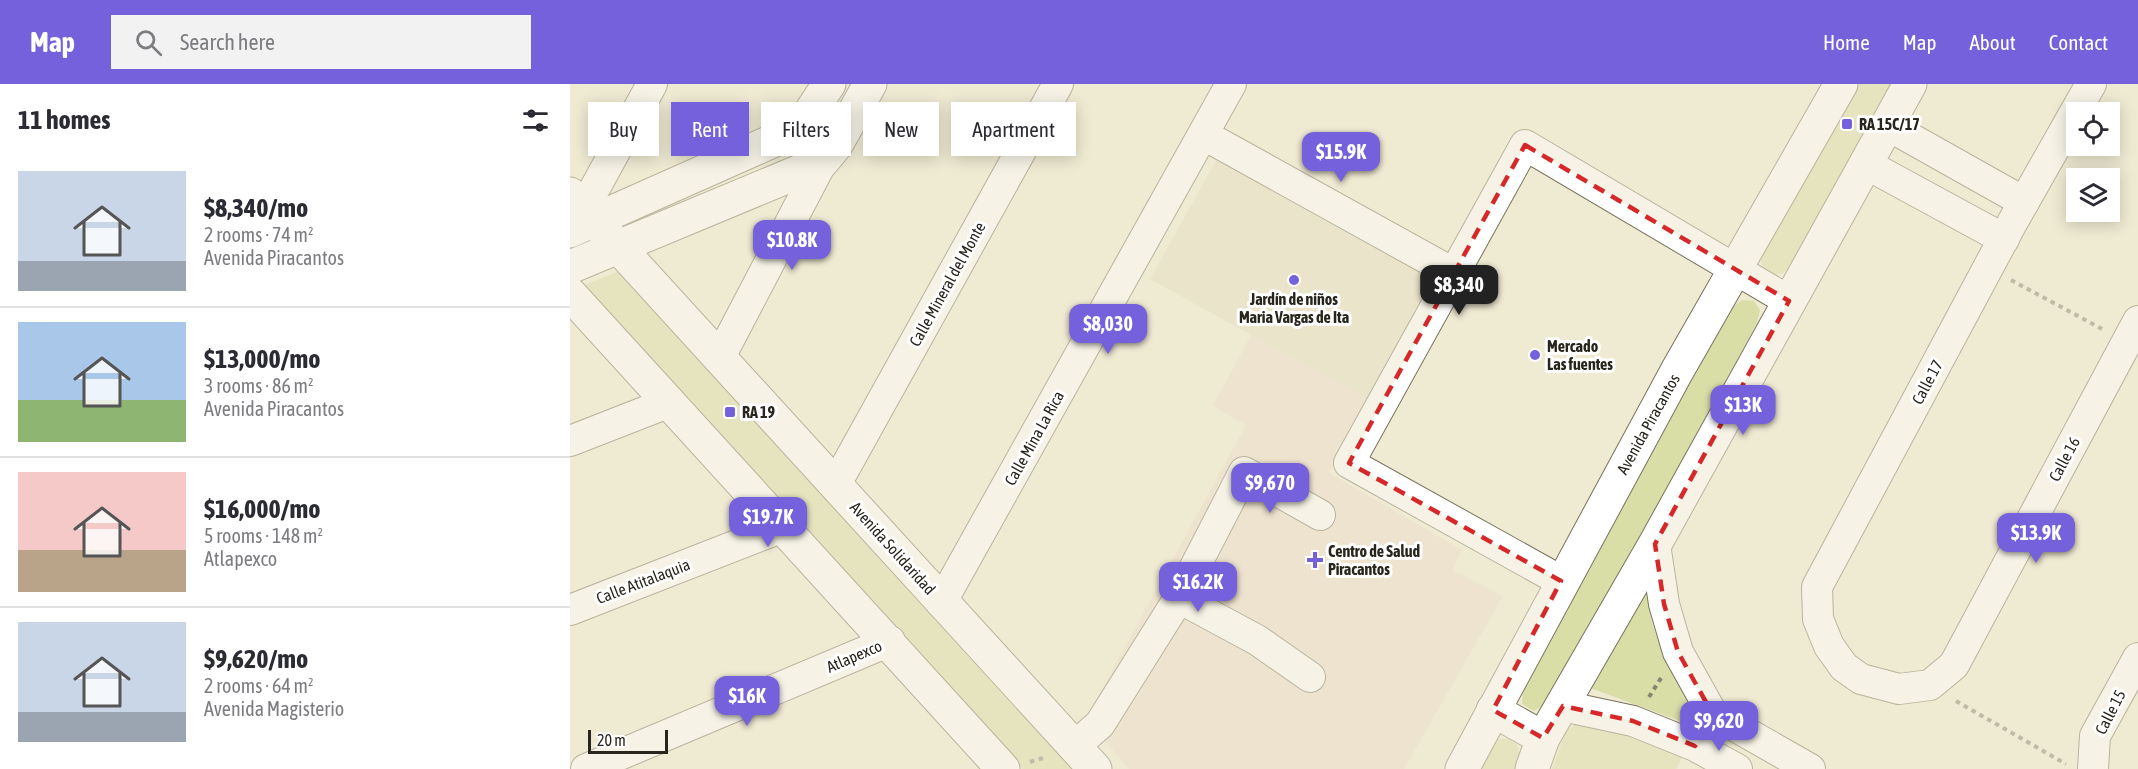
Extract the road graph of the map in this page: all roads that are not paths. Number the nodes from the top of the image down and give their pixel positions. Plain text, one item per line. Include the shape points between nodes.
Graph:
1 (652, 84) edge
2 (829, 84) edge
3 (870, 84) edge
4 (1058, 84) edge
5 (1231, 84) edge
6 (1841, 84) edge
7 (1910, 84) edge
8 (2091, 84) edge
9 (1887, 125) junction
10 (1204, 135) junction
11 (822, 162) junction
12 (1866, 164) junction
13 (2024, 202) junction
14 (580, 214) edge
15 (2004, 239) junction
16 (618, 246) junction
17 (570, 267) edge
18 (1735, 268) junction
19 (1455, 274) junction
20 (570, 294) edge
21 (1789, 301) junction
22 (2132, 332) edge
23 (719, 359) junction
24 (670, 402) junction
25 (570, 441) edge
26 (836, 484) junction
27 (1320, 515) dead end
28 (783, 527) junction
29 (1655, 544) junction
30 (1561, 581) junction
31 (1179, 598) junction
32 (941, 603) junction
33 (570, 610) edge
34 (890, 641) junction
35 (2138, 658) edge
36 (1310, 677) dead end
37 (1930, 686) joint
38 (1563, 706) junction
39 (1493, 710) junction
40 (1712, 713) junction
41 (1543, 738) junction
42 (1689, 757) edge
43 (1085, 758) edge
44 (586, 769) edge
45 (1004, 769) edge
46 (1462, 769) edge
47 (1532, 769) edge
48 (1737, 769) edge
49 (1810, 769) edge
50 (2094, 769) edge

1 - 14 street
2 - 14 street via 804,122 777,139
3 - 11 street via 836,145
4 - 26 street, Calle Mineral del Monte
5 - 10 street, Calle Mina La Rica
6 - 18 street, Avenida Piracantos
7 - 9 street
8 - 13 street, Calle 17
9 - 12 street
9 - 13 street
10 - 19 street
10 - 32 street, Calle Mina La Rica
11 - 16 street
11 - 23 street
12 - 15 street
12 - 21 street
13 - 15 street, Calle 17
14 - 16 street, Avenida Solidaridad
15 - 37 street, Calle 17 via 1817,587 1818,619 1845,667 1861,679 1899,689
16 - 17 street
16 - 23 street, Avenida Solidaridad
18 - 19 street via 1525,145
18 - 21 street
18 - 30 street, Avenida Piracantos
19 - 30 street via 1349,463
20 - 24 street
21 - 29 street
22 - 37 street, Calle 16 via 1954,664
23 - 26 street, Avenida Solidaridad
24 - 25 street
24 - 28 street
26 - 32 street, Avenida Solidaridad
27 - 31 street via 1244,472
28 - 33 street, Calle Atitalaquia
28 - 34 street
29 - 38 street
29 - 40 street via 1664,604 1678,652
30 - 39 street, Avenida Piracantos
31 - 36 street via 1257,640
31 - 43 street via 1100,724
32 - 43 street, Avenida Solidaridad
34 - 44 street, Atlapexco
34 - 45 street
35 - 50 street, Calle 15 via 2095,736
38 - 41 street
38 - 42 street via 1633,721
39 - 41 street
39 - 46 street, Avenida Piracantos
40 - 42 street
40 - 49 street
41 - 47 street
42 - 48 street

